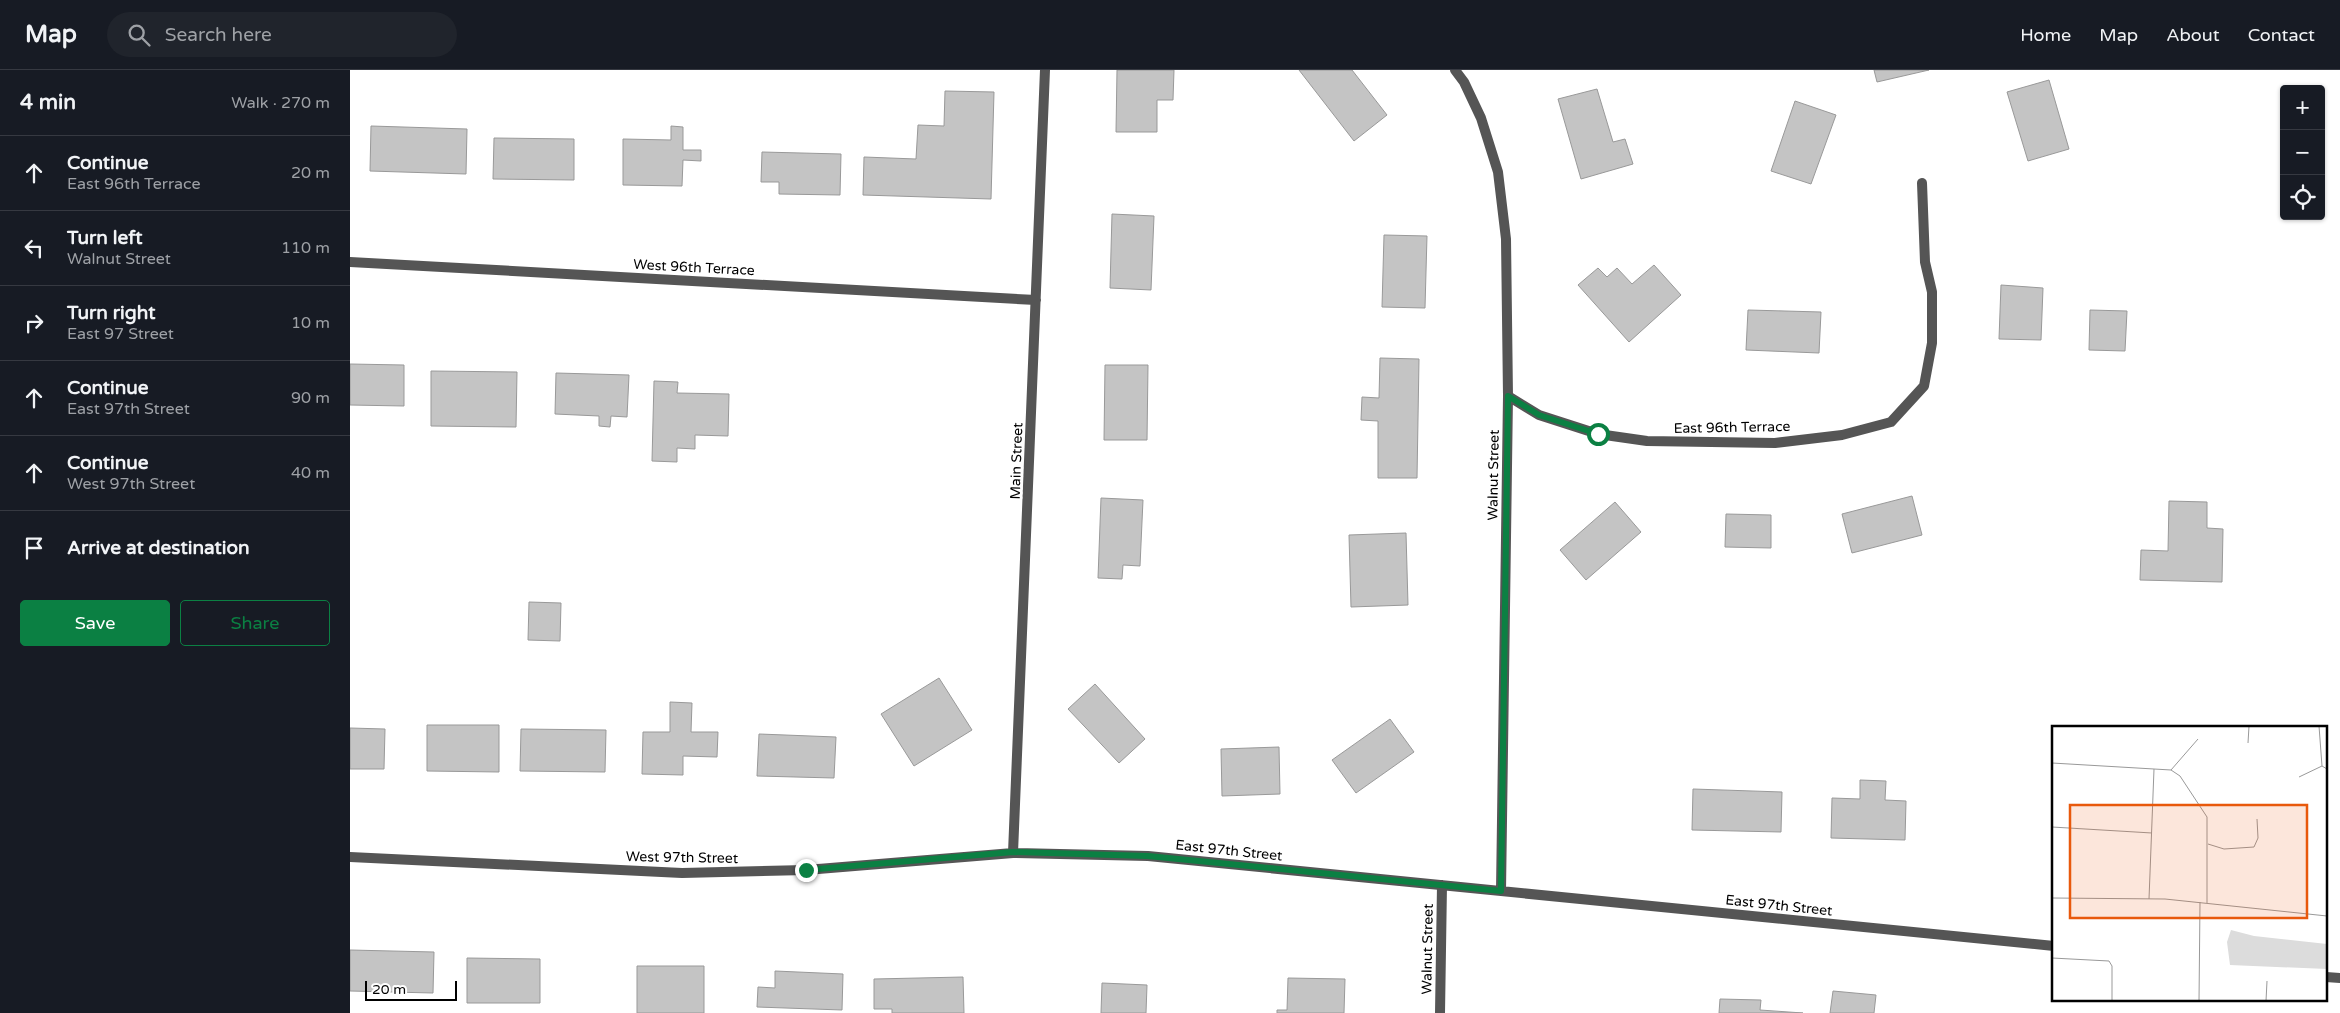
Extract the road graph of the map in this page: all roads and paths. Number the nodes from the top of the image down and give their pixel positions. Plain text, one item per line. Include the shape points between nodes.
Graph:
1 (1045, 70) edge
2 (1455, 70) edge
3 (1922, 183) dead end
4 (350, 262) edge
5 (1036, 300) junction
6 (1508, 396) junction
7 (1013, 852) junction
8 (350, 857) edge
9 (1442, 885) junction
10 (1501, 891) junction
11 (2052, 946) edge
12 (1440, 1013) edge

1 - 5 street, Main Street
2 - 6 street, Walnut Street via 1481,118 1498,172 1506,239
3 - 6 street, East 96th Terrace via 1925,262 1932,292 1932,343 1924,386 1891,422 1842,435 1775,443 1647,441 1598,434 1539,415
4 - 5 street, West 96th Terrace
5 - 7 street, Main Street
6 - 10 street, Walnut Street
7 - 8 street, West 97th Street via 806,870 682,872
7 - 9 street, East 97th Street via 1148,856
9 - 10 street, East 97th Street
9 - 12 street, Walnut Street
10 - 11 street, East 97th Street

